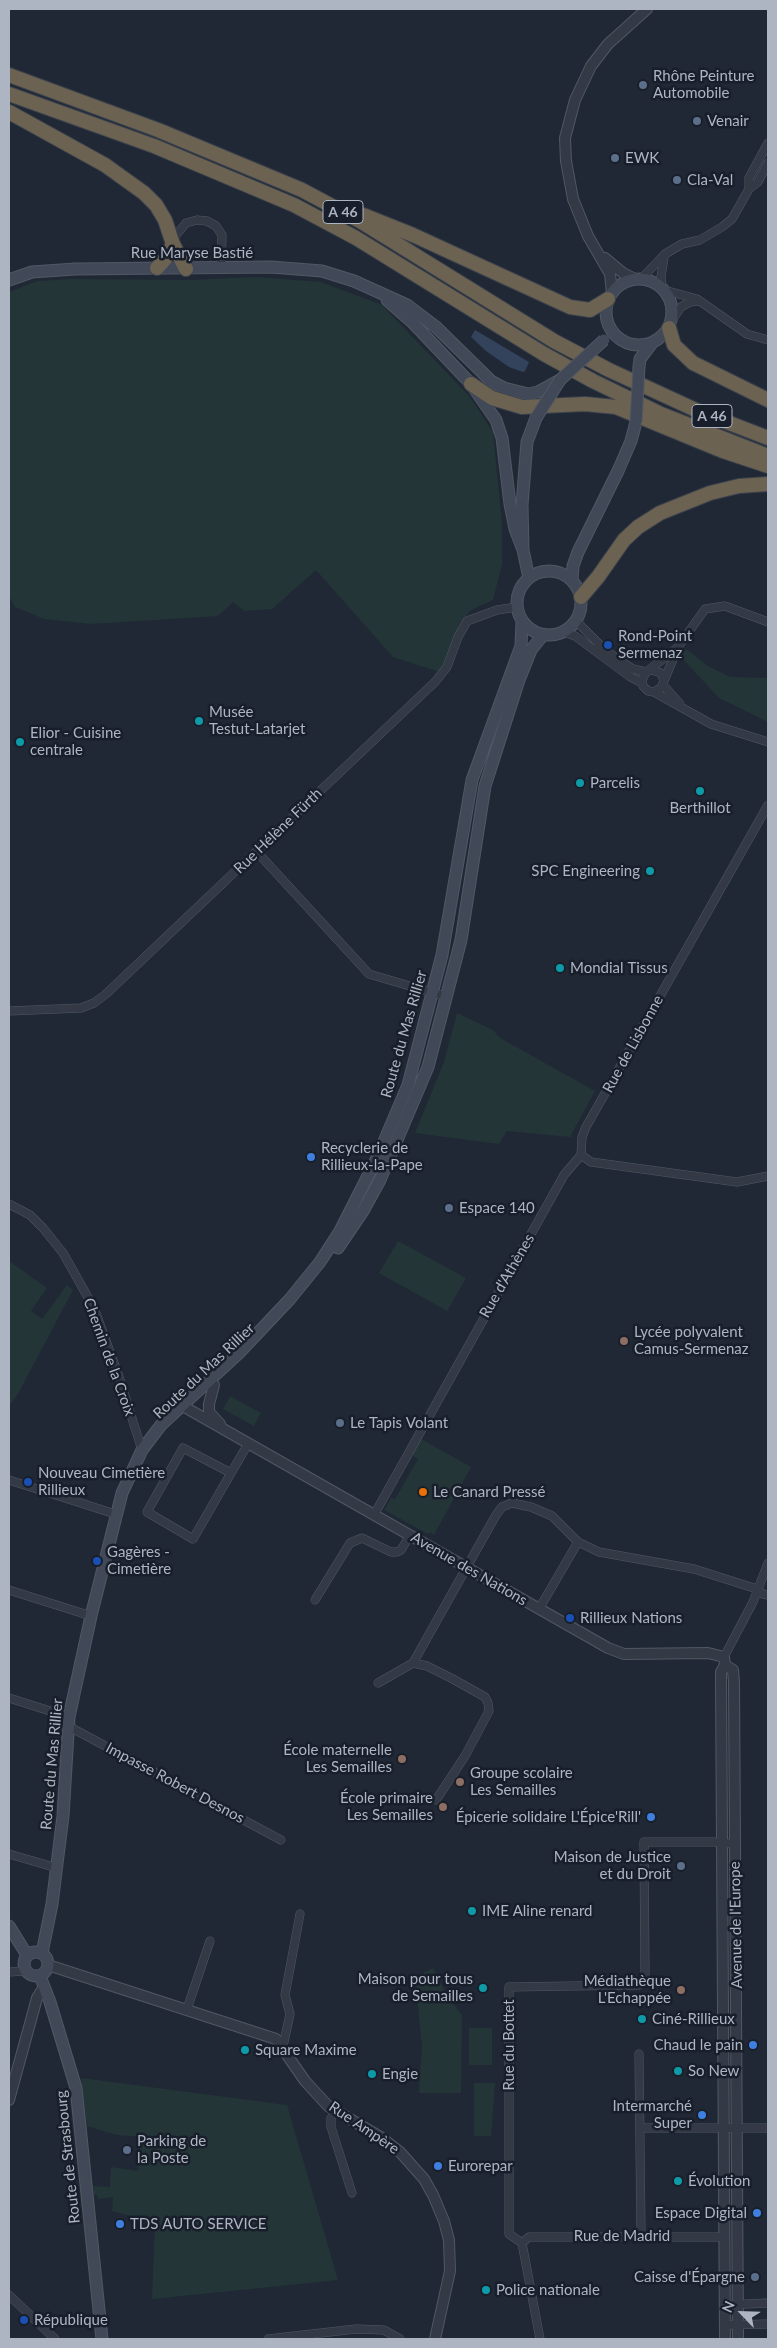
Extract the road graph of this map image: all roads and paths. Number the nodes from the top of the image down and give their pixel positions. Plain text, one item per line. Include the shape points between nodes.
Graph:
1 (647, 9) edge
2 (9, 75) edge
3 (9, 94) edge
4 (9, 112) edge
5 (768, 143) edge
6 (768, 163) edge
7 (749, 189) junction
8 (302, 190) junction
9 (172, 242) junction
10 (598, 250) junction
11 (665, 254) junction
12 (157, 268) junction
13 (221, 268) junction
14 (186, 269) junction
15 (638, 279) junction
16 (9, 280) edge
17 (373, 289) junction
18 (663, 289) junction
19 (610, 296) junction
20 (700, 302) junction
21 (670, 324) junction
22 (609, 327) junction
23 (768, 340) edge
24 (652, 343) junction
25 (560, 380) junction
26 (471, 384) junction
27 (768, 400) edge
28 (768, 438) edge
29 (768, 456) edge
30 (768, 466) edge
31 (768, 484) edge
32 (523, 550) junction
33 (529, 578) junction
34 (572, 580) junction
35 (581, 597) junction
36 (517, 607) junction
37 (522, 621) junction
38 (576, 621) junction
39 (768, 622) edge
40 (564, 632) junction
41 (543, 635) junction
42 (678, 647) junction
43 (648, 671) junction
44 (642, 683) junction
45 (664, 683) junction
46 (654, 692) junction
47 (694, 716) junction
48 (768, 742) edge
49 (768, 805) edge
50 (257, 852) junction
51 (432, 994) junction
52 (447, 997) junction
53 (9, 1011) edge
54 (581, 1156) junction
55 (768, 1176) edge
56 (9, 1204) edge
57 (214, 1386) junction
58 (184, 1407) junction
59 (228, 1431) junction
60 (248, 1444) junction
61 (142, 1450) junction
62 (231, 1473) junction
63 (9, 1480) edge
64 (115, 1514) junction
65 (374, 1514) junction
66 (410, 1535) junction
67 (578, 1542) junction
68 (768, 1563) edge
69 (466, 1567) junction
70 (9, 1590) edge
71 (758, 1591) junction
72 (768, 1595) edge
73 (315, 1600) dead end
74 (540, 1609) junction
75 (91, 1616) junction
76 (725, 1661) junction
77 (413, 1662) junction
78 (378, 1683) dead end
79 (9, 1698) edge
80 (68, 1721) junction
81 (436, 1800) dead end
82 (281, 1840) dead end
83 (722, 1844) junction
84 (735, 1844) junction
85 (9, 1854) edge
86 (57, 1868) junction
87 (300, 1914) dead end
88 (9, 1926) edge
89 (210, 1941) dead end
90 (42, 1953) junction
91 (28, 1955) junction
92 (48, 1965) junction
93 (25, 1971) junction
94 (9, 1972) edge
95 (40, 1976) junction
96 (44, 1987) junction
97 (187, 2009) junction
98 (283, 2046) junction
99 (639, 2054) dead end
100 (9, 2100) edge
101 (336, 2111) junction
102 (640, 2128) junction
103 (723, 2128) junction
104 (768, 2128) edge
105 (738, 2129) junction
106 (352, 2193) dead end
107 (641, 2236) junction
108 (724, 2237) junction
109 (522, 2243) junction
110 (9, 2295) edge
111 (768, 2303) edge
112 (739, 2304) junction
113 (726, 2305) junction
114 (768, 2324) edge
115 (725, 2325) junction
116 (738, 2325) junction
117 (54, 2339) edge
118 (102, 2339) edge
119 (268, 2339) edge
120 (400, 2339) edge
121 (435, 2339) edge
122 (540, 2339) edge
123 (726, 2339) edge
124 (738, 2339) edge

1 - 10 street via 608,44 591,66 575,100 565,138 573,199 588,236
2 - 8 highway, A 46 via 192,143
3 - 29 highway, A 46 via 154,146 294,205 356,238 593,381 662,414
4 - 9 highway via 105,165 140,190 160,211
5 - 7 street via 749,178
6 - 7 street via 758,182
7 - 11 street via 732,219 722,227
8 - 19 highway via 413,235 570,307 590,310
8 - 28 highway, A 46 via 360,221 554,341 698,411
9 - 12 highway
9 - 13 street via 186,223 207,221 222,235
9 - 14 highway
10 - 15 street via 610,263
10 - 19 street via 610,274
11 - 15 street
11 - 18 street via 661,267
12 - 14 main road, Rue Maryse Bastié
12 - 16 main road, Rue Maryse Bastié via 49,270
13 - 14 main road, Rue Maryse Bastié
13 - 17 main road, Rue Maryse Bastié via 308,269 338,275
15 - 18 main road via 649,280
15 - 19 main road via 622,283
17 - 25 main road, Rue Maryse Bastié via 407,305 429,322 491,381 516,392 538,392
17 - 26 main road, Rue Maryse Bastié via 412,322
18 - 20 street
18 - 21 main road via 672,304
19 - 22 main road via 606,318
20 - 21 street via 690,302 681,307
20 - 23 street via 747,334
21 - 24 main road via 661,338
21 - 27 highway via 674,345 693,363
22 - 24 main road via 624,342 634,345
22 - 25 main road, bridge via 604,340
24 - 34 main road, bridge via 640,359 636,422 631,441 578,552
25 - 32 main road, bridge via 536,418 527,442 523,468
26 - 30 highway via 492,398 516,406 585,404 616,407
26 - 32 main road, Rue Maryse Bastié via 496,420 502,438 510,504
31 - 35 highway via 710,493 660,513 624,540
32 - 33 main road
33 - 34 main road via 537,573 556,571
33 - 36 main road via 519,591
34 - 35 main road
35 - 38 main road
36 - 37 main road
36 - 50 street, Rue Hélène Fürth via 497,610 467,621 447,667 435,682
37 - 41 main road
37 - 51 main road, Route du Mas Rillier via 521,646 472,780 442,955
38 - 40 main road
38 - 43 street via 612,655 633,669
39 - 42 street via 725,606 705,609
40 - 41 main road
40 - 44 street via 575,636
41 - 52 main road, Route du Mas Rillier via 532,650 519,680 485,786 461,940
42 - 43 street
42 - 45 street
43 - 44 street
43 - 45 street via 658,671
44 - 46 street via 645,689
45 - 46 street
45 - 47 street via 682,707
46 - 47 street
47 - 48 street
49 - 54 street, Rue de Lisbonne via 586,1127
50 - 51 street via 369,974
50 - 53 street, Rue Hélène Fürth via 94,1003 81,1008
51 - 52 street
51 - 58 main road, Route du Mas Rillier via 408,1085 377,1158 340,1231 290,1299
52 - 57 main road, Route du Mas Rillier via 417,1096 363,1211 315,1281
54 - 55 street via 590,1162 737,1182
54 - 65 street, Rue d'Athènes via 564,1175
56 - 61 street, Chemin de la Croix via 30,1215 43,1228 62,1253 94,1308
57 - 58 main road, Route du Mas Rillier
57 - 59 street, Avenue des Nations via 209,1412
58 - 59 street, Avenue des Nations
58 - 61 main road, Route du Mas Rillier
59 - 60 street, Avenue des Nations
60 - 62 street
60 - 65 street, Avenue des Nations
61 - 64 main road, Route du Mas Rillier
62 - 62 street via 193,1539 147,1512 183,1448
63 - 64 street
64 - 75 main road, Route du Mas Rillier
65 - 66 street, Avenue des Nations
66 - 69 street, Avenue des Nations
66 - 73 street via 397,1552 362,1538 350,1543
67 - 69 street via 552,1516 512,1503 502,1507
67 - 71 street via 599,1552 694,1569
67 - 74 street
68 - 71 street, Avenue de l'Europe
69 - 74 street, Avenue des Nations
69 - 77 street via 460,1583
70 - 75 street
71 - 72 street
71 - 76 street, Avenue de l'Europe
74 - 76 street, Avenue des Nations via 593,1641 624,1654 708,1653
75 - 80 main road, Route du Mas Rillier
76 - 83 street, Avenue de l'Europe via 720,1672
76 - 84 street, Avenue de l'Europe via 733,1670 734,1682
77 - 78 street
77 - 81 street via 451,1678 485,1697 488,1703 489,1711
79 - 80 street, Impasse Robert Desnos
80 - 82 street, Impasse Robert Desnos
80 - 86 main road, Route du Mas Rillier
83 - 84 street
83 - 103 street, Avenue de l'Europe
83 - 109 street, Rue du Bottet via 644,1842 644,1977 639,1985 508,1987 509,2234
84 - 105 street, Avenue de l'Europe
85 - 86 street
86 - 90 main road, Route du Mas Rillier
87 - 98 street via 285,1995 290,2014
88 - 91 main road
89 - 97 street
90 - 91 main road
90 - 92 main road
91 - 93 main road via 24,1962
92 - 95 main road
92 - 97 street, Rue Ampère
93 - 94 street
93 - 95 main road via 32,1976
95 - 96 main road, Route de Strasbourg
96 - 100 street via 37,1998
96 - 118 main road, Route de Strasbourg via 76,2088
97 - 98 street, Rue Ampère via 271,2037
98 - 101 street, Rue Ampère via 305,2081
99 - 102 street
101 - 106 street via 331,2118 331,2127
101 - 121 street, Rue Ampère via 400,2152 424,2179 443,2217 449,2240 450,2271
102 - 103 street
102 - 107 street
103 - 105 street
103 - 108 street, Avenue de l'Europe
104 - 105 street
105 - 112 street, Avenue de l'Europe
107 - 108 street, Rue de Madrid
107 - 109 street, Rue de Madrid via 529,2236
108 - 113 street, Avenue de l'Europe
109 - 122 street, Rue du Bottet
110 - 117 street
111 - 112 street
112 - 113 street
112 - 116 street, Avenue de l'Europe
113 - 115 street, Avenue de l'Europe
114 - 116 street
115 - 116 street
115 - 123 street, Avenue de l'Europe
116 - 124 street, Avenue de l'Europe
119 - 120 street via 356,2329 384,2330

